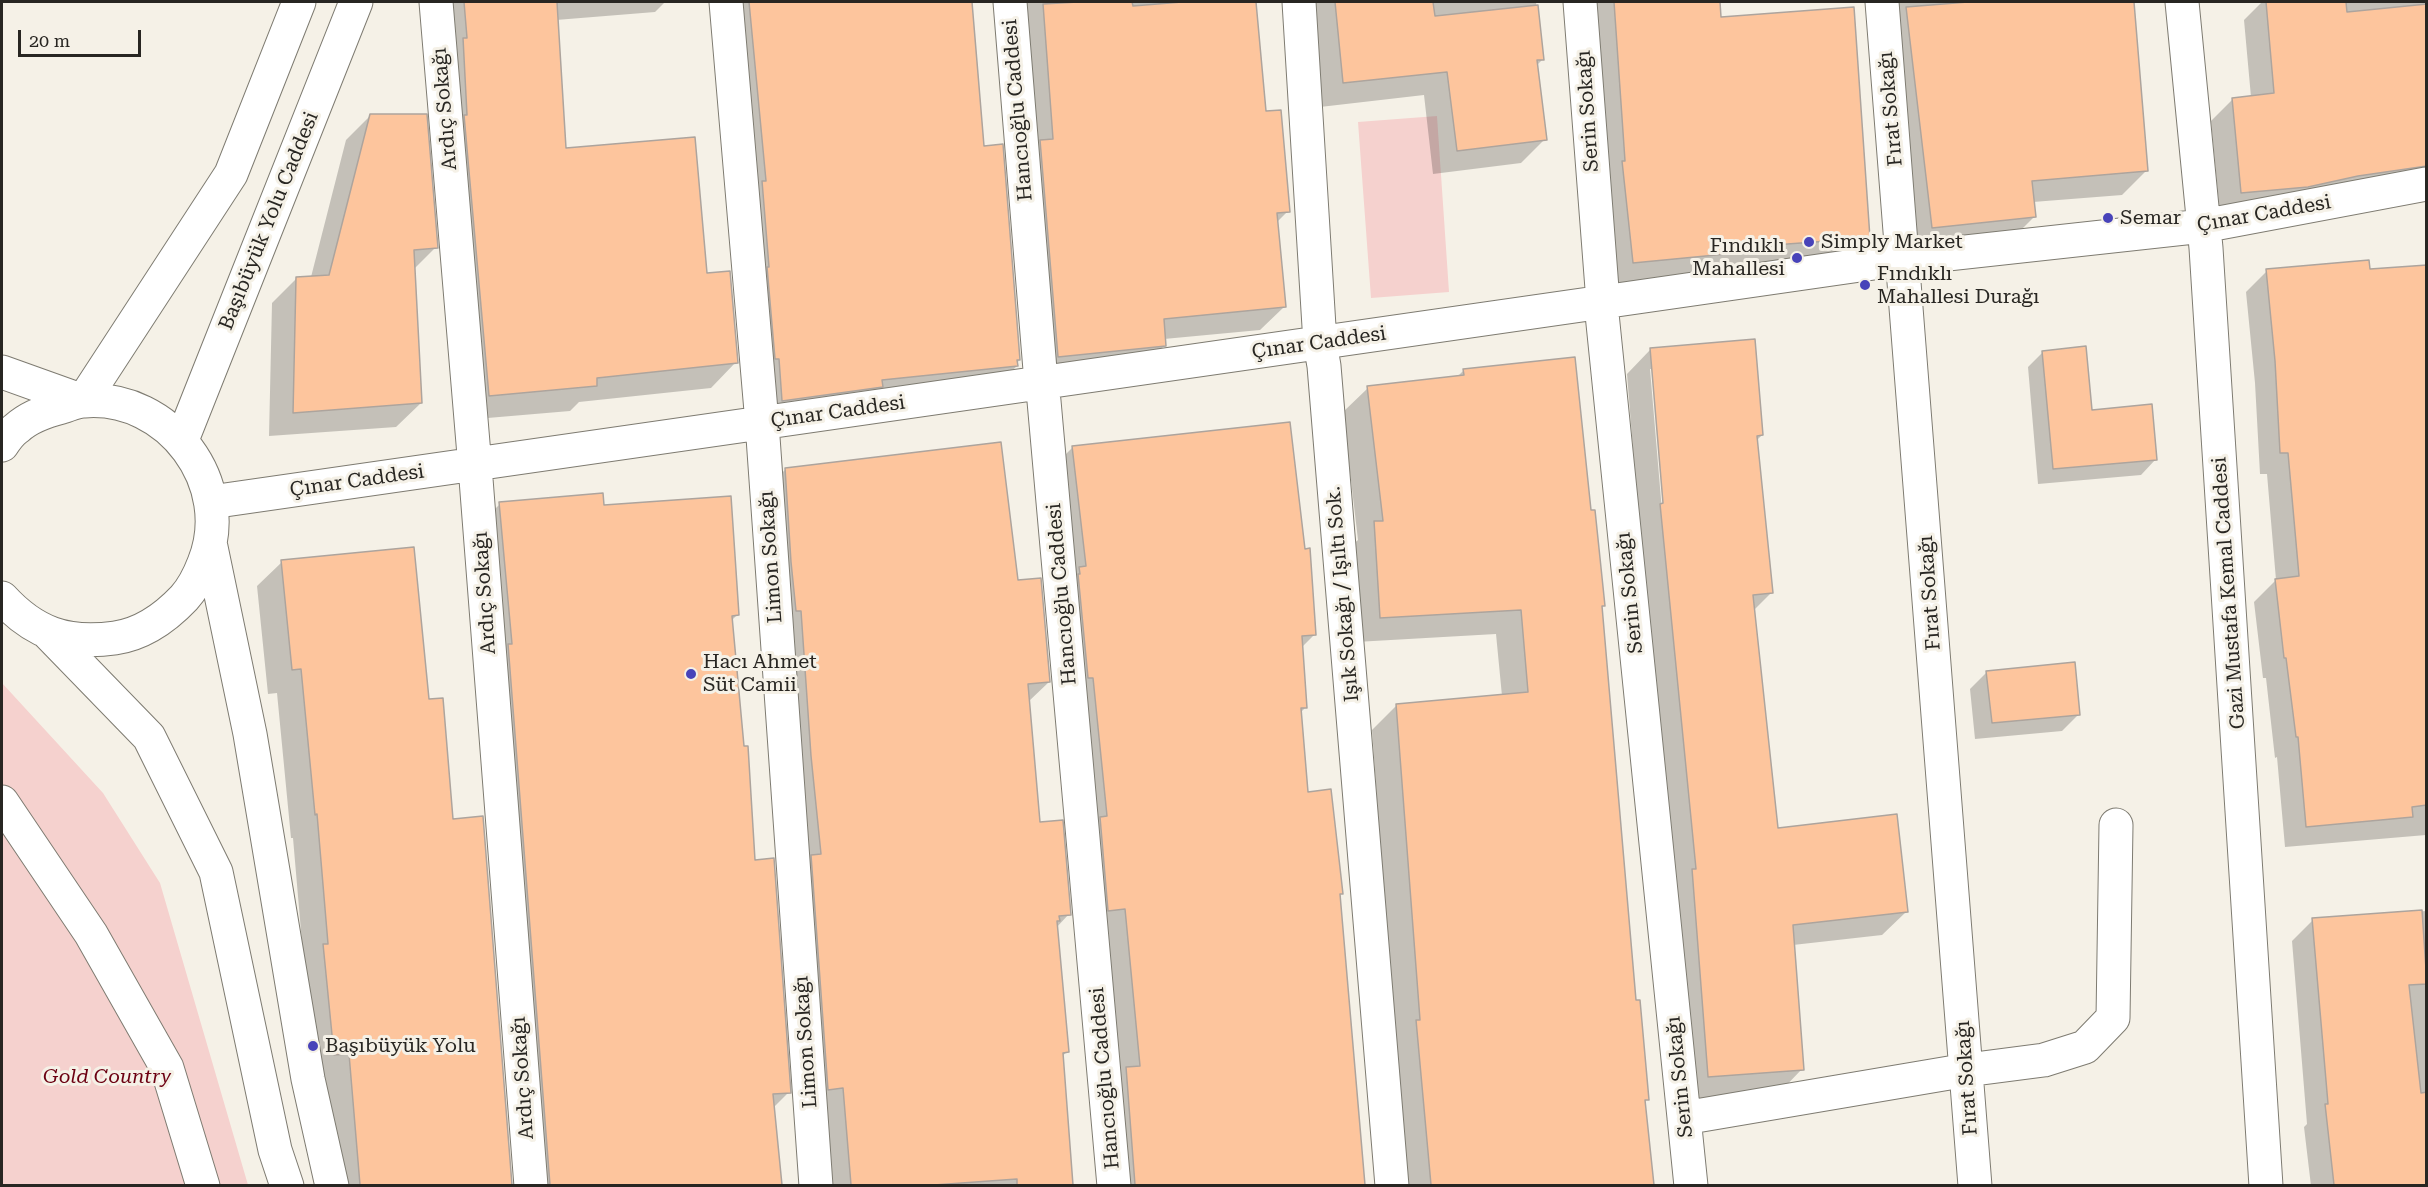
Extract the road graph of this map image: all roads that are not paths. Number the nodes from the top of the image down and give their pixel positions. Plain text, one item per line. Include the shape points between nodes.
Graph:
1 (356, 2) edge
2 (436, 2) edge
3 (726, 2) edge
4 (1010, 2) edge
5 (1299, 2) edge
6 (1580, 2) edge
7 (1882, 2) edge
8 (2182, 2) edge
9 (298, 3) edge
10 (2427, 184) edge
11 (2203, 226) junction
12 (1902, 260) junction
13 (1603, 302) junction
14 (1320, 343) junction
15 (2, 372) edge
16 (1042, 383) junction
17 (83, 400) junction
18 (762, 423) junction
19 (182, 440) junction
20 (2, 445) edge
21 (474, 464) junction
22 (211, 502) junction
23 (211, 547) junction
24 (2, 598) edge
25 (49, 634) junction
26 (2, 802) edge
27 (2116, 825) dead end
28 (1966, 1070) junction
29 (1684, 1118) junction
30 (203, 1185) edge
31 (287, 1185) edge
32 (332, 1185) edge
33 (531, 1185) edge
34 (816, 1185) edge
35 (1114, 1185) edge
36 (1392, 1185) edge
37 (1691, 1185) edge
38 (1975, 1185) edge
39 (2266, 1185) edge

1 - 19 street, Başıbüyük Yolu Caddesi
2 - 21 street, Ardıç Sokağı
3 - 18 street, Limon Sokağı
4 - 16 street, Hancıoğlu Caddesi
5 - 14 street, Işık Sokağı / Işıltı Sok.
6 - 13 street, Serin Sokağı
7 - 12 street, Fırat Sokağı
8 - 11 street, Gazi Mustafa Kemal Caddesi
9 - 17 street via 231,174
10 - 11 street, Çınar Caddesi
11 - 12 street, Çınar Caddesi
11 - 39 street, Gazi Mustafa Kemal Caddesi
12 - 13 street, Çınar Caddesi
12 - 28 street, Fırat Sokağı
13 - 14 street, Çınar Caddesi
13 - 29 street, Serin Sokağı
14 - 16 street, Çınar Caddesi
14 - 36 street, Işık Sokağı / Işıltı Sok.
15 - 17 street
16 - 18 street, Çınar Caddesi
16 - 35 street, Hancıoğlu Caddesi
17 - 19 street via 128,406 153,417
17 - 20 street via 44,412 17,428
18 - 21 street, Çınar Caddesi
18 - 34 street, Limon Sokağı
19 - 22 street via 201,469
21 - 22 street, Çınar Caddesi
21 - 33 street, Ardıç Sokağı
22 - 23 street
23 - 25 street via 195,586 167,616 131,636 90,642
23 - 32 street via 250,734 308,1079
24 - 25 street via 18,616
25 - 31 street via 148,737 216,872 275,1150
26 - 30 street via 91,934 167,1068
27 - 28 street via 2113,1018 2085,1047 2044,1060
28 - 29 street
28 - 38 street, Fırat Sokağı
29 - 37 street, Serin Sokağı

